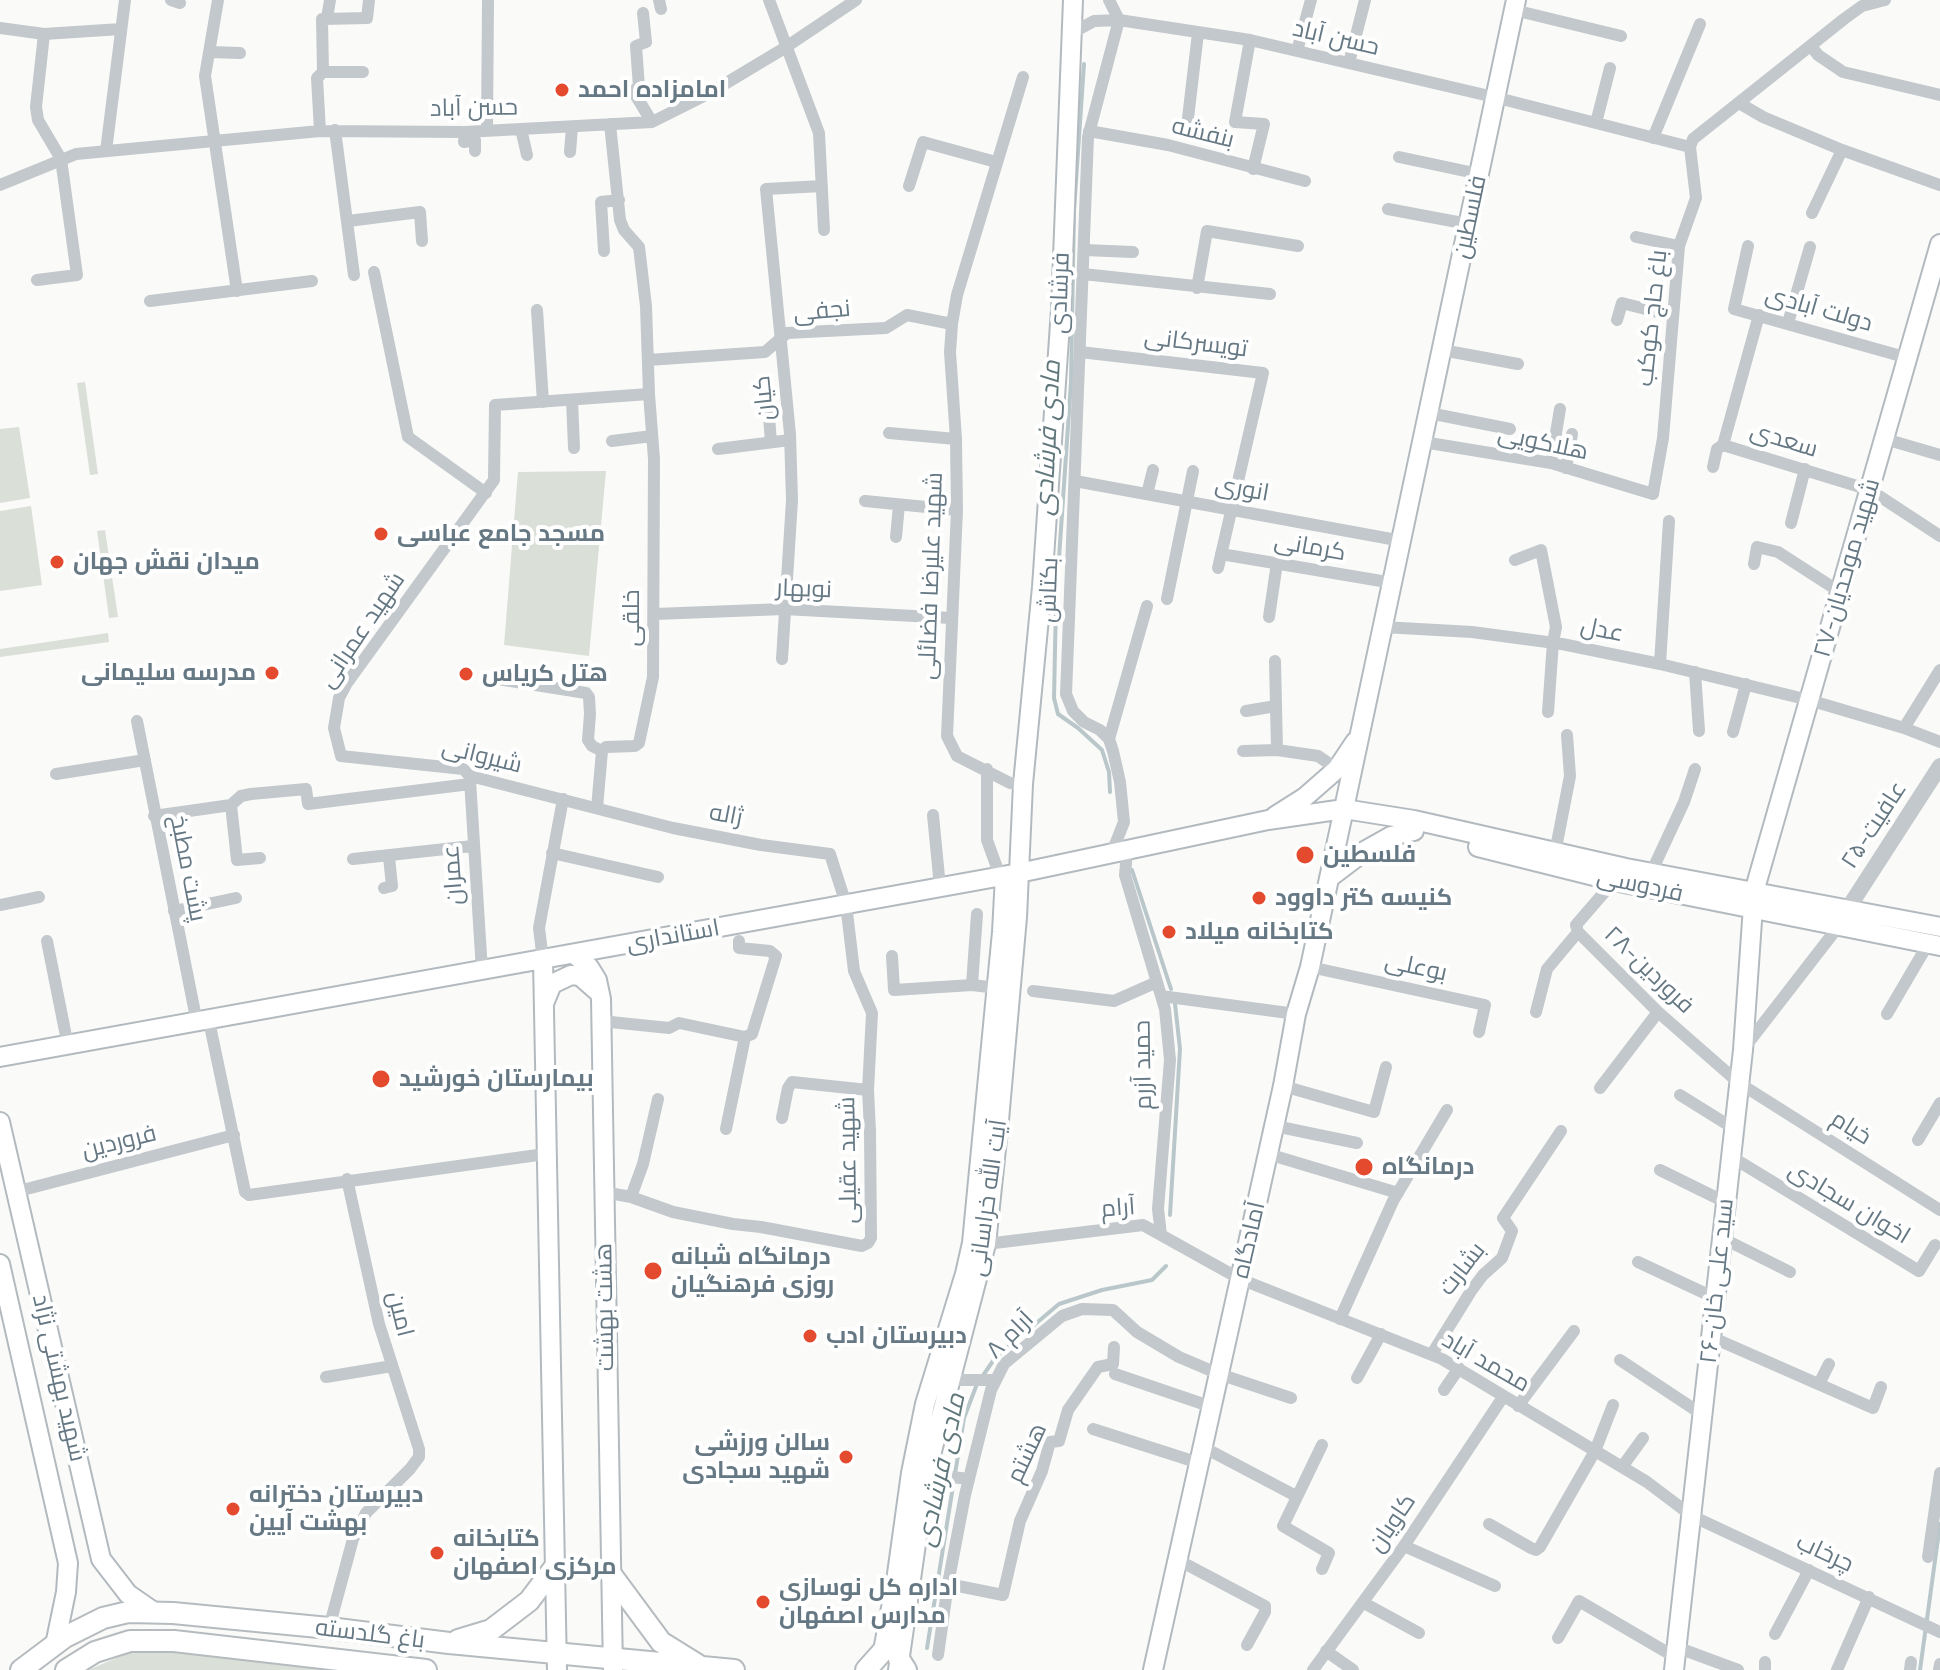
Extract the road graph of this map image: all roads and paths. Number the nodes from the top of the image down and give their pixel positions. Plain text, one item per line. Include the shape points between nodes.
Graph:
1 (125, 0) edge
2 (218, 0) edge
3 (330, 0) edge
4 (369, 0) edge
5 (488, 0) edge
6 (769, 0) edge
7 (856, 0) edge
8 (1073, 0) edge
9 (1109, 0) edge
10 (1311, 0) edge
11 (1365, 0) edge
12 (1885, 0) edge
13 (1515, 5) edge
14 (643, 13) dead end
15 (327, 18) junction
16 (1119, 20) junction
17 (1700, 24) dead end
18 (0, 28) edge
19 (121, 29) junction
20 (1072, 33) junction
21 (1198, 33) junction
22 (44, 34) junction
23 (1621, 36) dead end
24 (1250, 40) junction
25 (787, 46) junction
26 (1811, 46) junction
27 (1297, 51) junction
28 (209, 52) junction
29 (240, 53) dead end
30 (1349, 63) junction
31 (1610, 68) dead end
32 (323, 72) junction
33 (363, 72) dead end
34 (1023, 77) dead end
35 (1940, 95) edge
36 (1495, 97) junction
37 (1739, 103) junction
38 (1188, 118) dead end
39 (652, 122) junction
40 (1596, 123) junction
41 (610, 124) junction
42 (572, 127) junction
43 (521, 129) junction
44 (335, 130) junction
45 (320, 131) junction
46 (487, 131) junction
47 (1089, 131) junction
48 (465, 132) junction
49 (1653, 138) junction
50 (216, 141) junction
51 (1690, 147) junction
52 (1842, 150) junction
53 (106, 151) junction
54 (475, 151) dead end
55 (570, 152) dead end
56 (527, 155) dead end
57 (1399, 157) dead end
58 (61, 159) junction
59 (996, 162) junction
60 (1253, 169) junction
61 (1479, 174) junction
62 (1305, 181) dead end
63 (0, 185) edge
64 (1940, 185) edge
65 (822, 186) junction
66 (909, 186) dead end
67 (619, 200) junction
68 (1388, 209) dead end
69 (1812, 213) dead end
70 (348, 221) junction
71 (1468, 224) junction
72 (824, 230) dead end
73 (1636, 237) dead end
74 (422, 241) dead end
75 (1940, 244) edge
76 (1298, 246) dead end
77 (1679, 246) junction
78 (1748, 246) dead end
79 (1810, 247) dead end
80 (1084, 250) junction
81 (604, 251) dead end
82 (1133, 252) dead end
83 (374, 272) dead end
84 (1083, 274) junction
85 (354, 275) dead end
86 (37, 280) dead end
87 (312, 281) dead end
88 (1197, 288) junction
89 (237, 291) junction
90 (1270, 294) dead end
91 (150, 301) dead end
92 (537, 310) dead end
93 (1759, 315) junction
94 (1673, 316) junction
95 (1617, 320) dead end
96 (1788, 323) junction
97 (952, 324) junction
98 (780, 339) junction
99 (1442, 350) junction
100 (1080, 352) junction
101 (1908, 358) junction
102 (648, 360) junction
103 (1518, 364) dead end
104 (649, 394) junction
105 (572, 400) junction
106 (543, 402) junction
107 (768, 404) dead end
108 (1560, 409) dead end
109 (1429, 413) junction
110 (1510, 429) dead end
111 (889, 433) dead end
112 (1572, 434) dead end
113 (652, 436) junction
114 (956, 439) junction
115 (1885, 439) junction
116 (790, 440) junction
117 (612, 441) dead end
118 (771, 442) junction
119 (1423, 442) junction
120 (1723, 445) junction
121 (574, 448) dead end
122 (718, 449) dead end
123 (1940, 455) edge
124 (1551, 463) junction
125 (1713, 467) dead end
126 (1566, 468) junction
127 (1805, 469) junction
128 (1153, 470) dead end
129 (1193, 471) dead end
130 (1075, 481) junction
131 (1870, 490) junction
132 (486, 493) junction
133 (1147, 494) junction
134 (1653, 494) joint
135 (865, 501) dead end
136 (1187, 501) junction
137 (899, 505) junction
138 (957, 510) junction
139 (1231, 510) junction
140 (1669, 521) dead end
141 (1791, 523) dead end
142 (1940, 536) edge
143 (896, 537) dead end
144 (1402, 541) junction
145 (1221, 554) junction
146 (1515, 560) dead end
147 (1277, 563) junction
148 (1754, 564) dead end
149 (1218, 568) dead end
150 (1393, 583) junction
151 (1840, 592) junction
152 (1167, 599) dead end
153 (1147, 606) dead end
154 (784, 609) junction
155 (655, 614) junction
156 (1269, 617) dead end
157 (951, 618) junction
158 (1383, 627) junction
159 (1553, 642) junction
160 (782, 659) dead end
161 (1275, 661) dead end
162 (1660, 664) junction
163 (1940, 670) edge
164 (1695, 672) junction
165 (498, 679) dead end
166 (1746, 684) junction
167 (1809, 700) junction
168 (1276, 706) junction
169 (1246, 711) dead end
170 (1548, 712) dead end
171 (137, 721) dead end
172 (1904, 728) junction
173 (1699, 731) dead end
174 (1733, 732) dead end
175 (1361, 733) junction
176 (1567, 735) dead end
177 (1109, 739) junction
178 (1940, 742) edge
179 (1277, 750) junction
180 (602, 751) junction
181 (1243, 751) dead end
182 (341, 756) joint
183 (145, 760) junction
184 (987, 769) junction
185 (1337, 769) junction
186 (1695, 769) dead end
187 (56, 774) dead end
188 (1937, 778) edge
189 (470, 780) junction
190 (1023, 784) junction
191 (563, 799) junction
192 (231, 805) junction
193 (597, 808) junction
194 (1343, 814) junction
195 (933, 815) dead end
196 (154, 816) junction
197 (1268, 820) junction
198 (1414, 831) junction
199 (473, 846) junction
200 (552, 853) junction
201 (1119, 853) junction
202 (1555, 853) junction
203 (389, 857) junction
204 (260, 858) dead end
205 (353, 859) dead end
206 (1651, 873) junction
207 (1008, 875) junction
208 (658, 877) dead end
209 (1329, 878) junction
210 (1614, 881) junction
211 (940, 887) junction
212 (384, 888) dead end
213 (39, 897) dead end
214 (236, 898) dead end
215 (1753, 900) junction
216 (846, 904) junction
217 (0, 905) edge
218 (1847, 910) junction
219 (174, 911) junction
220 (977, 914) dead end
221 (1838, 927) junction
222 (1940, 927) edge
223 (1578, 932) junction
224 (47, 941) dead end
225 (739, 941) dead end
226 (1934, 945) edge
227 (574, 954) junction
228 (892, 956) dead end
229 (543, 960) junction
230 (1310, 967) junction
231 (482, 971) junction
232 (1157, 982) junction
233 (972, 985) junction
234 (997, 988) junction
235 (1033, 991) dead end
236 (1161, 996) junction
237 (601, 999) junction
238 (545, 1004) junction
239 (1536, 1012) dead end
240 (1658, 1012) junction
241 (1296, 1014) junction
242 (1887, 1014) dead end
243 (601, 1021) junction
244 (203, 1022) junction
245 (1479, 1032) dead end
246 (745, 1037) junction
247 (68, 1046) junction
248 (1743, 1050) junction
249 (0, 1057) edge
250 (1386, 1067) dead end
251 (1739, 1083) junction
252 (1283, 1086) junction
253 (1600, 1088) dead end
254 (868, 1090) junction
255 (1680, 1095) dead end
256 (658, 1099) dead end
257 (1940, 1103) edge
258 (1447, 1110) dead end
259 (782, 1118) dead end
260 (0, 1122) edge
261 (1275, 1126) junction
262 (1733, 1128) junction
263 (726, 1129) dead end
264 (1561, 1131) dead end
265 (234, 1135) junction
266 (1918, 1140) dead end
267 (1357, 1143) dead end
268 (989, 1150) junction
269 (545, 1154) junction
270 (1268, 1154) junction
271 (1730, 1156) junction
272 (1660, 1170) dead end
273 (347, 1179) junction
274 (15, 1192) junction
275 (604, 1192) junction
276 (1398, 1193) junction
277 (631, 1197) junction
278 (1725, 1202) junction
279 (1940, 1210) edge
280 (1161, 1235) junction
281 (1722, 1238) junction
282 (986, 1244) junction
283 (1935, 1245) dead end
284 (1638, 1262) dead end
285 (0, 1264) edge
286 (1790, 1272) dead end
287 (1240, 1279) junction
288 (1715, 1298) junction
289 (1340, 1319) junction
290 (1574, 1331) dead end
291 (1381, 1334) junction
292 (1711, 1337) junction
293 (1114, 1347) dead end
294 (1432, 1354) junction
295 (1620, 1360) dead end
296 (1829, 1364) dead end
297 (392, 1366) junction
298 (1459, 1368) junction
299 (1115, 1374) dead end
300 (1219, 1374) junction
301 (326, 1377) dead end
302 (1357, 1378) dead end
303 (950, 1380) junction
304 (996, 1380) junction
305 (1819, 1384) junction
306 (1881, 1387) dead end
307 (1444, 1390) dead end
308 (1503, 1397) junction
309 (1291, 1398) dead end
310 (1613, 1405) dead end
311 (1518, 1406) junction
312 (1212, 1407) junction
313 (1703, 1415) junction
314 (1093, 1429) dead end
315 (1643, 1438) dead end
316 (1322, 1445) dead end
317 (1595, 1451) junction
318 (1201, 1455) junction
319 (1622, 1467) junction
320 (1940, 1473) edge
321 (926, 1474) junction
322 (969, 1479) junction
323 (1296, 1496) junction
324 (1692, 1516) junction
325 (1489, 1524) dead end
326 (1404, 1546) junction
327 (1928, 1557) dead end
328 (1178, 1560) junction
329 (554, 1568) junction
330 (1322, 1569) dead end
331 (1809, 1570) junction
332 (610, 1573) junction
333 (948, 1584) junction
334 (1495, 1586) dead end
335 (1869, 1597) junction
336 (1364, 1603) junction
337 (154, 1612) junction
338 (329, 1628) junction
339 (1940, 1632) edge
340 (1419, 1633) dead end
341 (1775, 1634) dead end
342 (1558, 1638) dead end
343 (449, 1643) junction
344 (55, 1645) junction
345 (1247, 1645) dead end
346 (1326, 1651) junction
347 (938, 1655) dead end
348 (895, 1657) edge
349 (1675, 1658) edge
350 (557, 1662) edge
351 (1940, 1664) edge
352 (613, 1665) edge
353 (701, 1667) junction
354 (21, 1670) edge
355 (66, 1670) edge
356 (426, 1670) edge
357 (734, 1670) edge
358 (866, 1670) edge
359 (1153, 1670) edge
360 (1313, 1670) edge
361 (1353, 1670) edge
362 (1738, 1670) edge
363 (1837, 1670) edge
364 (1939, 1670) edge

1 - 19 street
2 - 28 street
3 - 15 street
4 - 15 street via 367,18
5 - 46 street
6 - 25 street
7 - 25 street, حسن آباد
8 - 20 main road, فرشادی
9 - 16 street
10 - 27 street
11 - 30 street
12 - 26 street via 1862,6
13 - 23 street
13 - 36 main road, فلسطین
14 - 39 street via 646,42 636,46 639,87 633,91
15 - 32 street via 322,19
16 - 20 street via 1094,21
16 - 21 street, حسن آباد
16 - 47 street, بکتاش
17 - 49 street
18 - 22 street
19 - 22 street
19 - 53 street
20 - 190 main road, فرشادی via 1060,324
21 - 24 street, حسن آباد
21 - 38 street
22 - 58 street via 36,107
24 - 27 street, حسن آباد
24 - 60 street via 1235,122 1264,124
25 - 39 street, حسن آباد
25 - 65 street via 819,133
26 - 35 street via 1843,72
26 - 37 street
27 - 30 street, حسن آباد
28 - 29 street
28 - 50 street via 205,76
30 - 36 street, حسن آباد
31 - 40 street
32 - 33 street
32 - 45 street via 317,78
34 - 59 street
36 - 40 street, حسن آباد
36 - 61 main road, فلسطین
37 - 51 street
37 - 52 street
39 - 41 street, حسن آباد
40 - 49 street, حسن آباد
41 - 42 street, حسن آباد
41 - 67 street
42 - 43 street, حسن آباد
42 - 55 street
43 - 46 street, حسن آباد
43 - 56 street
44 - 45 street, حسن آباد
44 - 48 street, حسن آباد
44 - 70 street
45 - 50 street, حسن آباد
46 - 48 street, حسن آباد
47 - 60 street, بنفشه via 1168,145
47 - 80 street, بکتاش
48 - 54 street via 464,142 475,140
49 - 51 street, حسن آباد
50 - 53 street, حسن آباد
50 - 89 street
51 - 77 street, باغ حاج کوکب via 1696,198
52 - 64 street
52 - 69 street
53 - 58 street, حسن آباد
57 - 61 street
58 - 63 street, حسن آباد
58 - 86 street via 77,275
59 - 66 street via 923,142
59 - 97 street
60 - 62 street, بنفشه
61 - 71 main road, فلسطین
65 - 72 street
65 - 98 street, کیان via 766,189
67 - 81 street via 601,202
67 - 102 street, خلقی via 624,230 639,247
68 - 71 street
70 - 74 street via 420,212
70 - 85 street
71 - 99 main road, فلسطین
73 - 77 street
75 - 101 main road, ۲۷-شهید موحدیان
76 - 88 street via 1207,231
77 - 94 street, باغ حاج کوکب
78 - 93 street, دولت آبادی via 1734,309
79 - 96 street
80 - 82 street
80 - 84 street, بکتاش
83 - 132 street via 408,437
84 - 88 street
84 - 100 street, بکتاش
87 - 89 street
88 - 90 street
89 - 91 street
92 - 106 street
93 - 96 street, دولت آبادی
93 - 120 street, سعدی
94 - 95 street via 1622,303
94 - 134 street, باغ حاج کوکب
96 - 101 street, دولت آبادی
97 - 98 street, نجفی via 907,315 886,328 787,333
97 - 114 street, شهید علیرضا فضائلی
98 - 102 street, نجفی via 765,352
98 - 116 street, کیان
99 - 103 street
99 - 109 main road, فلسطین
100 - 130 street, بکتاش
100 - 139 street, تویسرکانی via 1263,373
101 - 115 main road, ۲۷-شهید موحدیان
102 - 104 street, خلقی
104 - 105 street
104 - 113 street, خلقی
105 - 106 street
105 - 121 street
106 - 132 street, شهید عمرانی via 495,405 494,480
107 - 118 street
108 - 124 street
109 - 110 street
109 - 119 main road, فلسطین
111 - 114 street
112 - 126 street
113 - 117 street
113 - 155 street, خلقی
114 - 138 street, شهید علیرضا فضائلی
115 - 123 street
115 - 131 main road, ۲۷-شهید موحدیان
116 - 118 street
116 - 154 street, کیان via 792,500
118 - 122 street
119 - 124 street, هلاکویی
119 - 144 main road, فلسطین
120 - 125 street
120 - 127 street, سعدی
124 - 126 street, هلاکویی
126 - 134 street, هلاکویی
127 - 131 street, سعدی
127 - 141 street
128 - 133 street
129 - 136 street
130 - 133 street, انوری
130 - 177 street, بکتاش via 1066,694 1073,711
131 - 142 street, سعدی
131 - 151 main road, ۲۷-شهید موحدیان
132 - 182 street, شهید عمرانی via 339,698 334,728
133 - 136 street, انوری
135 - 137 street
136 - 139 street, انوری
136 - 152 street
137 - 138 street
137 - 143 street
138 - 157 street, شهید علیرضا فضائلی
139 - 144 street, انوری
139 - 145 street
140 - 162 street
144 - 150 main road, فلسطین
145 - 147 street, کرمانی
145 - 149 street
146 - 159 street via 1541,550 1556,627
147 - 150 street, کرمانی
147 - 156 street
148 - 151 street via 1757,547 1778,552
150 - 158 main road, فلسطین
151 - 167 main road, ۲۷-شهید موحدیان
153 - 177 street
154 - 155 street, نوبهار
154 - 157 street, نوبهار
154 - 160 street, کیان
155 - 180 street, خلقی via 653,677 639,743
157 - 184 street, شهید علیرضا فضائلی via 947,736 957,756
158 - 159 street, عدل
158 - 175 main road, فلسطین
159 - 162 street, عدل
159 - 170 street
161 - 168 street
162 - 164 street, عدل
163 - 172 street
164 - 166 street, عدل
164 - 173 street
165 - 180 street via 586,693 588,740
166 - 167 street, عدل
166 - 174 street
167 - 172 street, عدل
167 - 215 main road, ۲۷-شهید موحدیان
168 - 169 street
168 - 179 street
171 - 183 street, پشت مطبخ
172 - 178 street, عدل
175 - 185 main road
175 - 194 main road, فلسطین
176 - 202 street via 1570,776
177 - 201 street via 1124,822
179 - 181 street
179 - 185 street via 1318,756
180 - 193 street
182 - 189 street, شیروانی via 463,769
183 - 187 street
183 - 196 street, پشت مطبخ
184 - 190 street, شهید علیرضا فضائلی via 1010,783
184 - 207 street via 987,840
185 - 197 main road
186 - 206 street
188 - 218 street, ۲۵-عافیت
189 - 191 street, شیروانی
189 - 192 street via 308,804 306,789 241,796
189 - 199 street, عمران
190 - 207 main road, فرشادی
191 - 193 street, ژاله
191 - 200 street
192 - 196 street
192 - 204 street via 237,860
193 - 216 street, ژاله via 673,828 830,854
194 - 197 main road, استانداری
194 - 198 main road, فردوسی
194 - 202 main road, فردوسی via 1414,820
194 - 209 main road, آمادگاه
195 - 211 street
196 - 219 street, پشت مطبخ
197 - 201 main road, استانداری
198 - 209 main road via 1391,836
198 - 210 main road, فردوسی
199 - 203 street
199 - 231 street, عمران
200 - 208 street
200 - 229 street via 539,928
201 - 207 main road, استانداری
201 - 232 street, حمید آزرم
202 - 206 main road, فردوسی
203 - 205 street
203 - 212 street via 392,886
206 - 215 main road, فردوسی
207 - 211 main road, استانداری
207 - 234 main road, آیت الله خراسانی
207 - 268 main road, آیت الله خراسانی
209 - 230 main road, آمادگاه
210 - 215 main road, فردوسی
210 - 223 street, ۲۸-فروردین via 1576,925
211 - 216 main road, استانداری
213 - 217 street
214 - 219 street
215 - 218 main road, فردوسی
215 - 221 main road, فردوسی
215 - 248 main road, ۲۶-سید علی خان
216 - 227 main road, استانداری
216 - 254 street, شهید عقیلی via 854,971 872,1013
218 - 221 main road
218 - 222 main road, فردوسی
219 - 244 street, پشت مطبخ
220 - 233 street
221 - 226 main road, فردوسی
221 - 248 street
223 - 239 street via 1547,969
223 - 240 street, ۲۸-فروردین
224 - 247 street
225 - 246 street via 739,948 776,956 755,1031
226 - 242 street
227 - 229 main road, استانداری
227 - 237 main road, هشت بهشت via 597,980
228 - 233 street via 894,990
229 - 231 main road, استانداری
229 - 238 main road
230 - 241 main road, آمادگاه
230 - 245 street, بوعلی via 1485,1005
231 - 244 main road, استانداری
232 - 235 street via 1114,1001
232 - 236 street, حمید آزرم
233 - 234 street
234 - 268 main road, آیت الله خراسانی
236 - 241 street
236 - 280 street, حمید آزرم via 1170,1060 1158,1209
237 - 238 main road via 589,981 571,975 552,984
237 - 243 main road, هشت بهشت
238 - 269 main road
240 - 251 street, ۲۸-فروردین
240 - 253 street
241 - 252 main road, آمادگاه
243 - 246 street via 669,1028 679,1023
243 - 275 main road, هشت بهشت
244 - 247 main road, استانداری
244 - 265 street, پشت مطبخ
246 - 263 street
247 - 249 main road, استانداری
248 - 251 main road, ۲۶-سید علی خان
250 - 252 street via 1374,1112
251 - 262 main road, ۲۶-سید علی خان
251 - 279 street, خیام
252 - 261 main road, آمادگاه
254 - 259 street via 792,1082
254 - 277 street, شهید عقیلی via 871,1238 862,1246 673,1212
255 - 262 street
256 - 277 street
257 - 266 street
258 - 276 street
260 - 274 main road, شهید بهشتی نژاد
261 - 267 street
261 - 270 main road, آمادگاه
262 - 271 main road, ۲۶-سید علی خان
264 - 294 street, بشارت via 1503,1218 1512,1231 1502,1258 1471,1291
265 - 273 street, پشت مطبخ via 249,1195
265 - 274 street, فروردین
268 - 282 main road, آیت الله خراسانی
268 - 348 main road, آیت الله خراسانی via 965,1274 925,1404 911,1473
269 - 273 street
269 - 329 main road
270 - 276 street
270 - 287 main road, آمادگاه
271 - 278 main road, ۲۶-سید علی خان
271 - 283 street, اخوان سجادی via 1919,1271
272 - 278 street
273 - 297 street, امین
274 - 337 main road, شهید بهشتی نژاد via 101,1559 128,1594
275 - 277 street, شهید عقیلی
275 - 332 main road, هشت بهشت
276 - 289 street
278 - 281 main road, ۲۶-سید علی خان
280 - 282 street, آرام via 1143,1225
280 - 287 street, آرام
281 - 286 street
281 - 288 main road, ۲۶-سید علی خان
282 - 303 main road, آیت الله خراسانی
284 - 288 street
285 - 344 main road, شهید بهشتی نژاد via 68,1563
287 - 289 street, محمد آباد
287 - 300 main road, آمادگاه
288 - 292 main road, ۲۶-سید علی خان
289 - 291 street, محمد آباد
290 - 311 street
291 - 294 street, محمد آباد
291 - 302 street
292 - 305 street
292 - 313 main road, ۲۶-سید علی خان
293 - 333 street, هشتم via 1113,1364 1098,1367 1068,1410 1059,1441 1050,1442 1020,1521 1003,1595
294 - 298 street, محمد آباد
295 - 313 street
296 - 305 street
297 - 301 street
297 - 338 street, امین via 419,1457 366,1513 353,1539
298 - 307 street
298 - 308 street, محمد آباد
299 - 312 street
300 - 304 street, ۸ آرام via 1137,1332 1113,1310 1082,1309 1040,1332 1004,1364
300 - 309 street
300 - 312 main road, آمادگاه
303 - 304 street
303 - 321 main road, آیت الله خراسانی
304 - 322 street, ۸ آرام
305 - 306 street via 1873,1408
308 - 311 street, محمد آباد
308 - 326 street, کاویان
310 - 317 street
311 - 317 street, محمد آباد
312 - 318 main road, آمادگاه
313 - 324 main road, ۲۶-سید علی خان
314 - 318 street
315 - 319 street
316 - 323 street
317 - 319 street, محمد آباد
317 - 325 street via 1536,1550
318 - 323 street
318 - 328 main road, آمادگاه
319 - 324 street, محمد آباد
320 - 327 street
321 - 322 street
321 - 348 main road, آیت الله خراسانی
322 - 333 street, ۸ آرام
323 - 330 street via 1283,1526 1329,1553
324 - 331 street, چرخاب
324 - 349 main road, ۲۶-سید علی خان
326 - 334 street
326 - 336 street, کاویان
328 - 345 street via 1265,1606
328 - 359 main road, آمادگاه
329 - 343 main road via 529,1601 491,1630
329 - 350 main road
331 - 335 street, چرخاب
331 - 341 street
332 - 352 main road, هشت بهشت
332 - 353 main road via 661,1642
333 - 347 street, ۸ آرام
335 - 339 street, چرخاب
335 - 363 street
336 - 340 street
336 - 346 street, کاویان
337 - 338 main road, باغ گلدسته
337 - 344 main road, باغ گلدسته via 103,1618
338 - 343 main road, باغ گلدسته
342 - 349 street via 1579,1601
343 - 350 main road, باغ گلدسته
344 - 354 main road, باغ گلدسته
346 - 360 street, کاویان
346 - 361 street
348 - 358 main road
349 - 362 street
350 - 352 main road, باغ گلدسته
351 - 364 street
352 - 353 main road, باغ گلدسته
353 - 357 main road, باغ گلدسته
355 - 356 main road, باغ گلدسته via 95,1652 130,1641 174,1641

